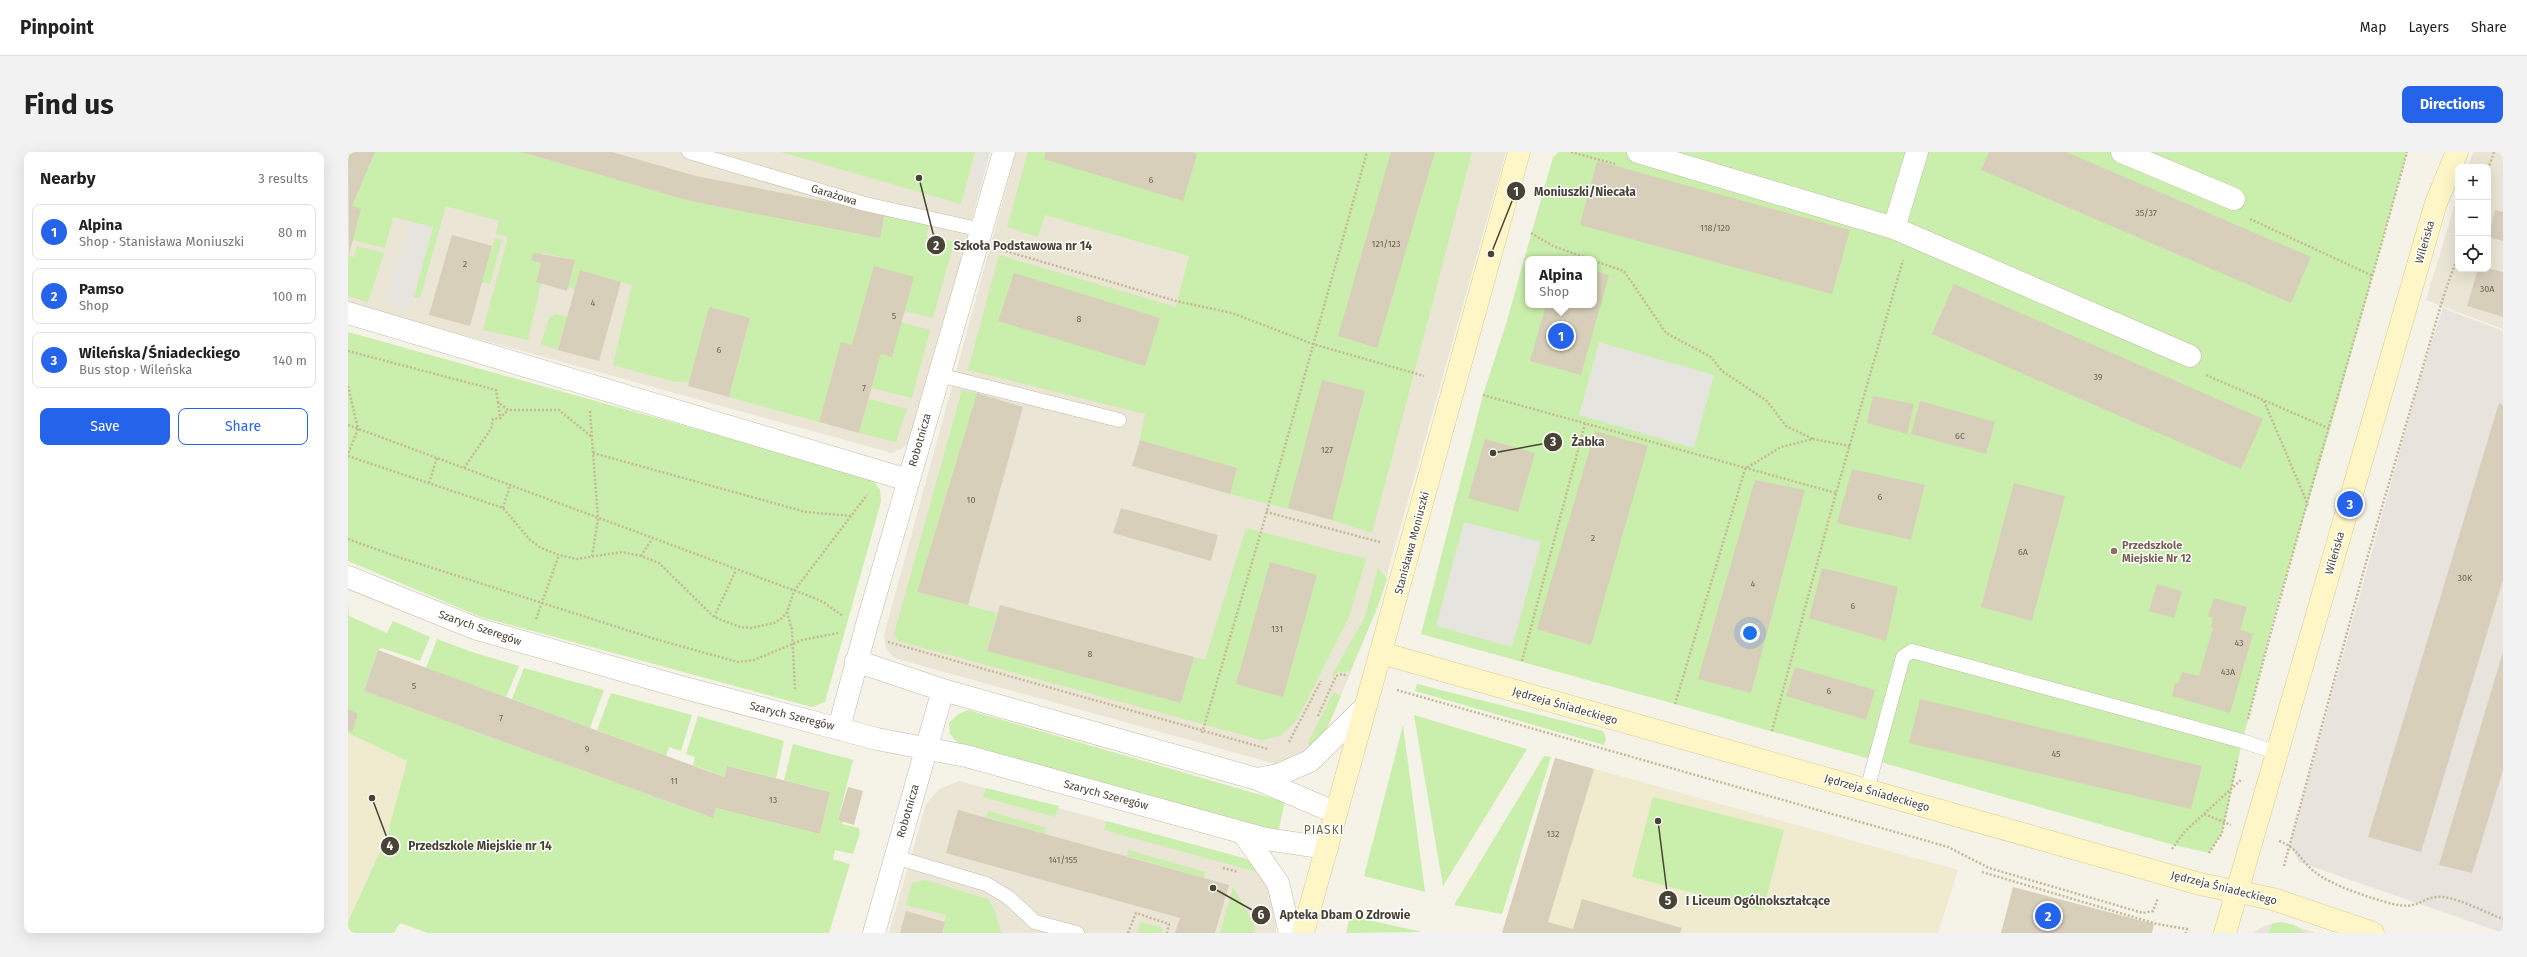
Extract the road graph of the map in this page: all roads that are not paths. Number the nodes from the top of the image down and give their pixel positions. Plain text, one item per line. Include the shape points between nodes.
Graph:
1 (689, 152) edge
2 (1004, 152) edge
3 (1519, 152) edge
4 (1638, 152) edge
5 (1917, 152) edge
6 (2122, 152) edge
7 (2457, 152) edge
8 (2234, 199) dead end
9 (1903, 230) junction
10 (988, 239) junction
11 (348, 313) edge
12 (2190, 356) dead end
13 (939, 375) junction
14 (1119, 420) dead end
15 (908, 480) junction
16 (348, 577) edge
17 (1381, 653) junction
18 (856, 661) junction
19 (943, 690) junction
20 (1365, 707) junction
21 (839, 728) junction
22 (926, 748) junction
23 (2278, 753) junction
24 (1257, 779) junction
25 (1867, 790) junction
26 (1336, 813) junction
27 (1243, 833) junction
28 (1327, 848) junction
29 (895, 857) junction
30 (2238, 891) junction
31 (874, 933) edge
32 (1077, 933) edge
33 (1290, 933) edge
34 (1303, 933) edge
35 (2225, 933) edge
36 (2373, 933) edge

1 - 10 lane, Garażowa
2 - 10 street, Robotnicza
3 - 17 street, Stanisława Moniuszki
4 - 9 street
5 - 9 street
6 - 8 street
7 - 23 street, Wileńska via 2436,203
9 - 12 street
10 - 13 street, Robotnicza
11 - 15 street
13 - 14 lane
13 - 15 street, Robotnicza
15 - 18 street, Robotnicza
16 - 21 street, Szarych Szeregów via 477,629 706,694
17 - 20 street, Stanisława Moniuszki
17 - 25 street, Jędrzeja Śniadeckiego
18 - 19 street
18 - 21 street, Robotnicza
19 - 22 street, Robotnicza
19 - 24 street
20 - 24 street via 1310,762 1278,775
20 - 26 street, Stanisława Moniuszki
21 - 22 street, Szarych Szeregów via 877,739
22 - 27 street, Szarych Szeregów via 966,756
22 - 29 street, Robotnicza
23 - 25 lane via 1912,651 1903,657
23 - 30 street, Wileńska
24 - 26 street
25 - 30 street, Jędrzeja Śniadeckiego via 2200,884
26 - 28 street, Stanisława Moniuszki
27 - 28 street, Szarych Szeregów via 1298,845
27 - 33 street via 1278,883
28 - 34 street, Stanisława Moniuszki
29 - 31 street, Robotnicza
29 - 32 lane via 986,884 1008,897 1035,922
30 - 35 street, Wileńska
30 - 36 street, Jędrzeja Śniadeckiego

